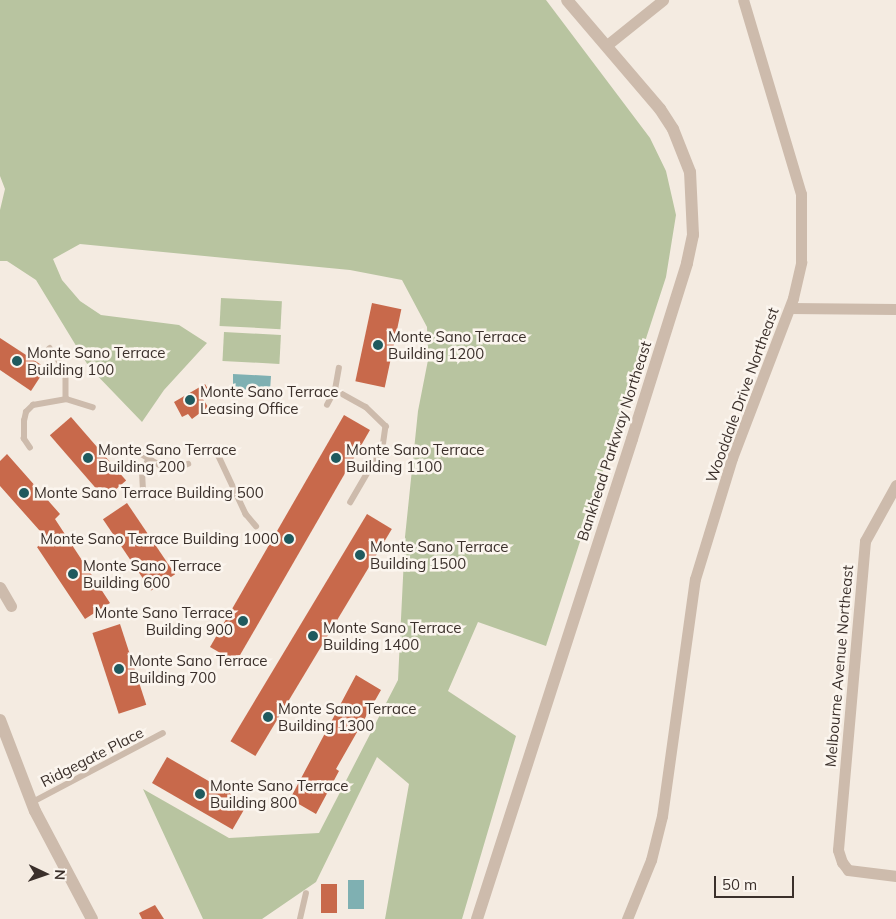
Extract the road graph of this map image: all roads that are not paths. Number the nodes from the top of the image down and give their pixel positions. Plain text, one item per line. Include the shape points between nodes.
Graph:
1 (567, 0) edge
2 (663, 0) edge
3 (743, 0) edge
4 (607, 46) junction
5 (790, 308) junction
6 (896, 309) edge
7 (50, 348) dead end
8 (339, 368) dead end
9 (335, 390) junction
10 (66, 399) junction
11 (327, 405) dead end
12 (93, 407) dead end
13 (30, 448) dead end
14 (216, 450) dead end
15 (188, 464) dead end
16 (896, 485) edge
17 (143, 491) dead end
18 (352, 502) dead end
19 (256, 526) dead end
20 (0, 587) edge
21 (11, 606) dead end
22 (0, 720) edge
23 (163, 733) dead end
24 (4, 744) edge
25 (31, 802) junction
26 (896, 876) edge
27 (306, 894) dead end
28 (92, 919) edge
29 (300, 919) edge
30 (477, 919) edge
31 (627, 919) edge

1 - 4 street, Bankhead Parkway Northeast
2 - 4 street
3 - 5 street, Wooddale Drive Northeast via 801,194 801,262
4 - 30 street, Bankhead Parkway Northeast via 660,109 683,149 693,189 693,235 687,264 638,420
5 - 6 street
5 - 31 street, Wooddale Drive Northeast via 732,458 695,579 662,816 651,860
7 - 10 lane via 66,371
8 - 9 lane
9 - 11 lane
9 - 18 lane via 366,407 386,426 383,447
10 - 12 lane
10 - 13 lane via 33,406 26,412 24,439
14 - 19 lane via 246,514
15 - 17 lane via 166,468 146,457 142,473
16 - 26 street, Melbourne Avenue Northeast via 865,541 840,857 848,870
20 - 21 street
22 - 24 street
23 - 25 lane, Ridgegate Place
24 - 25 street
25 - 28 street
27 - 29 lane

